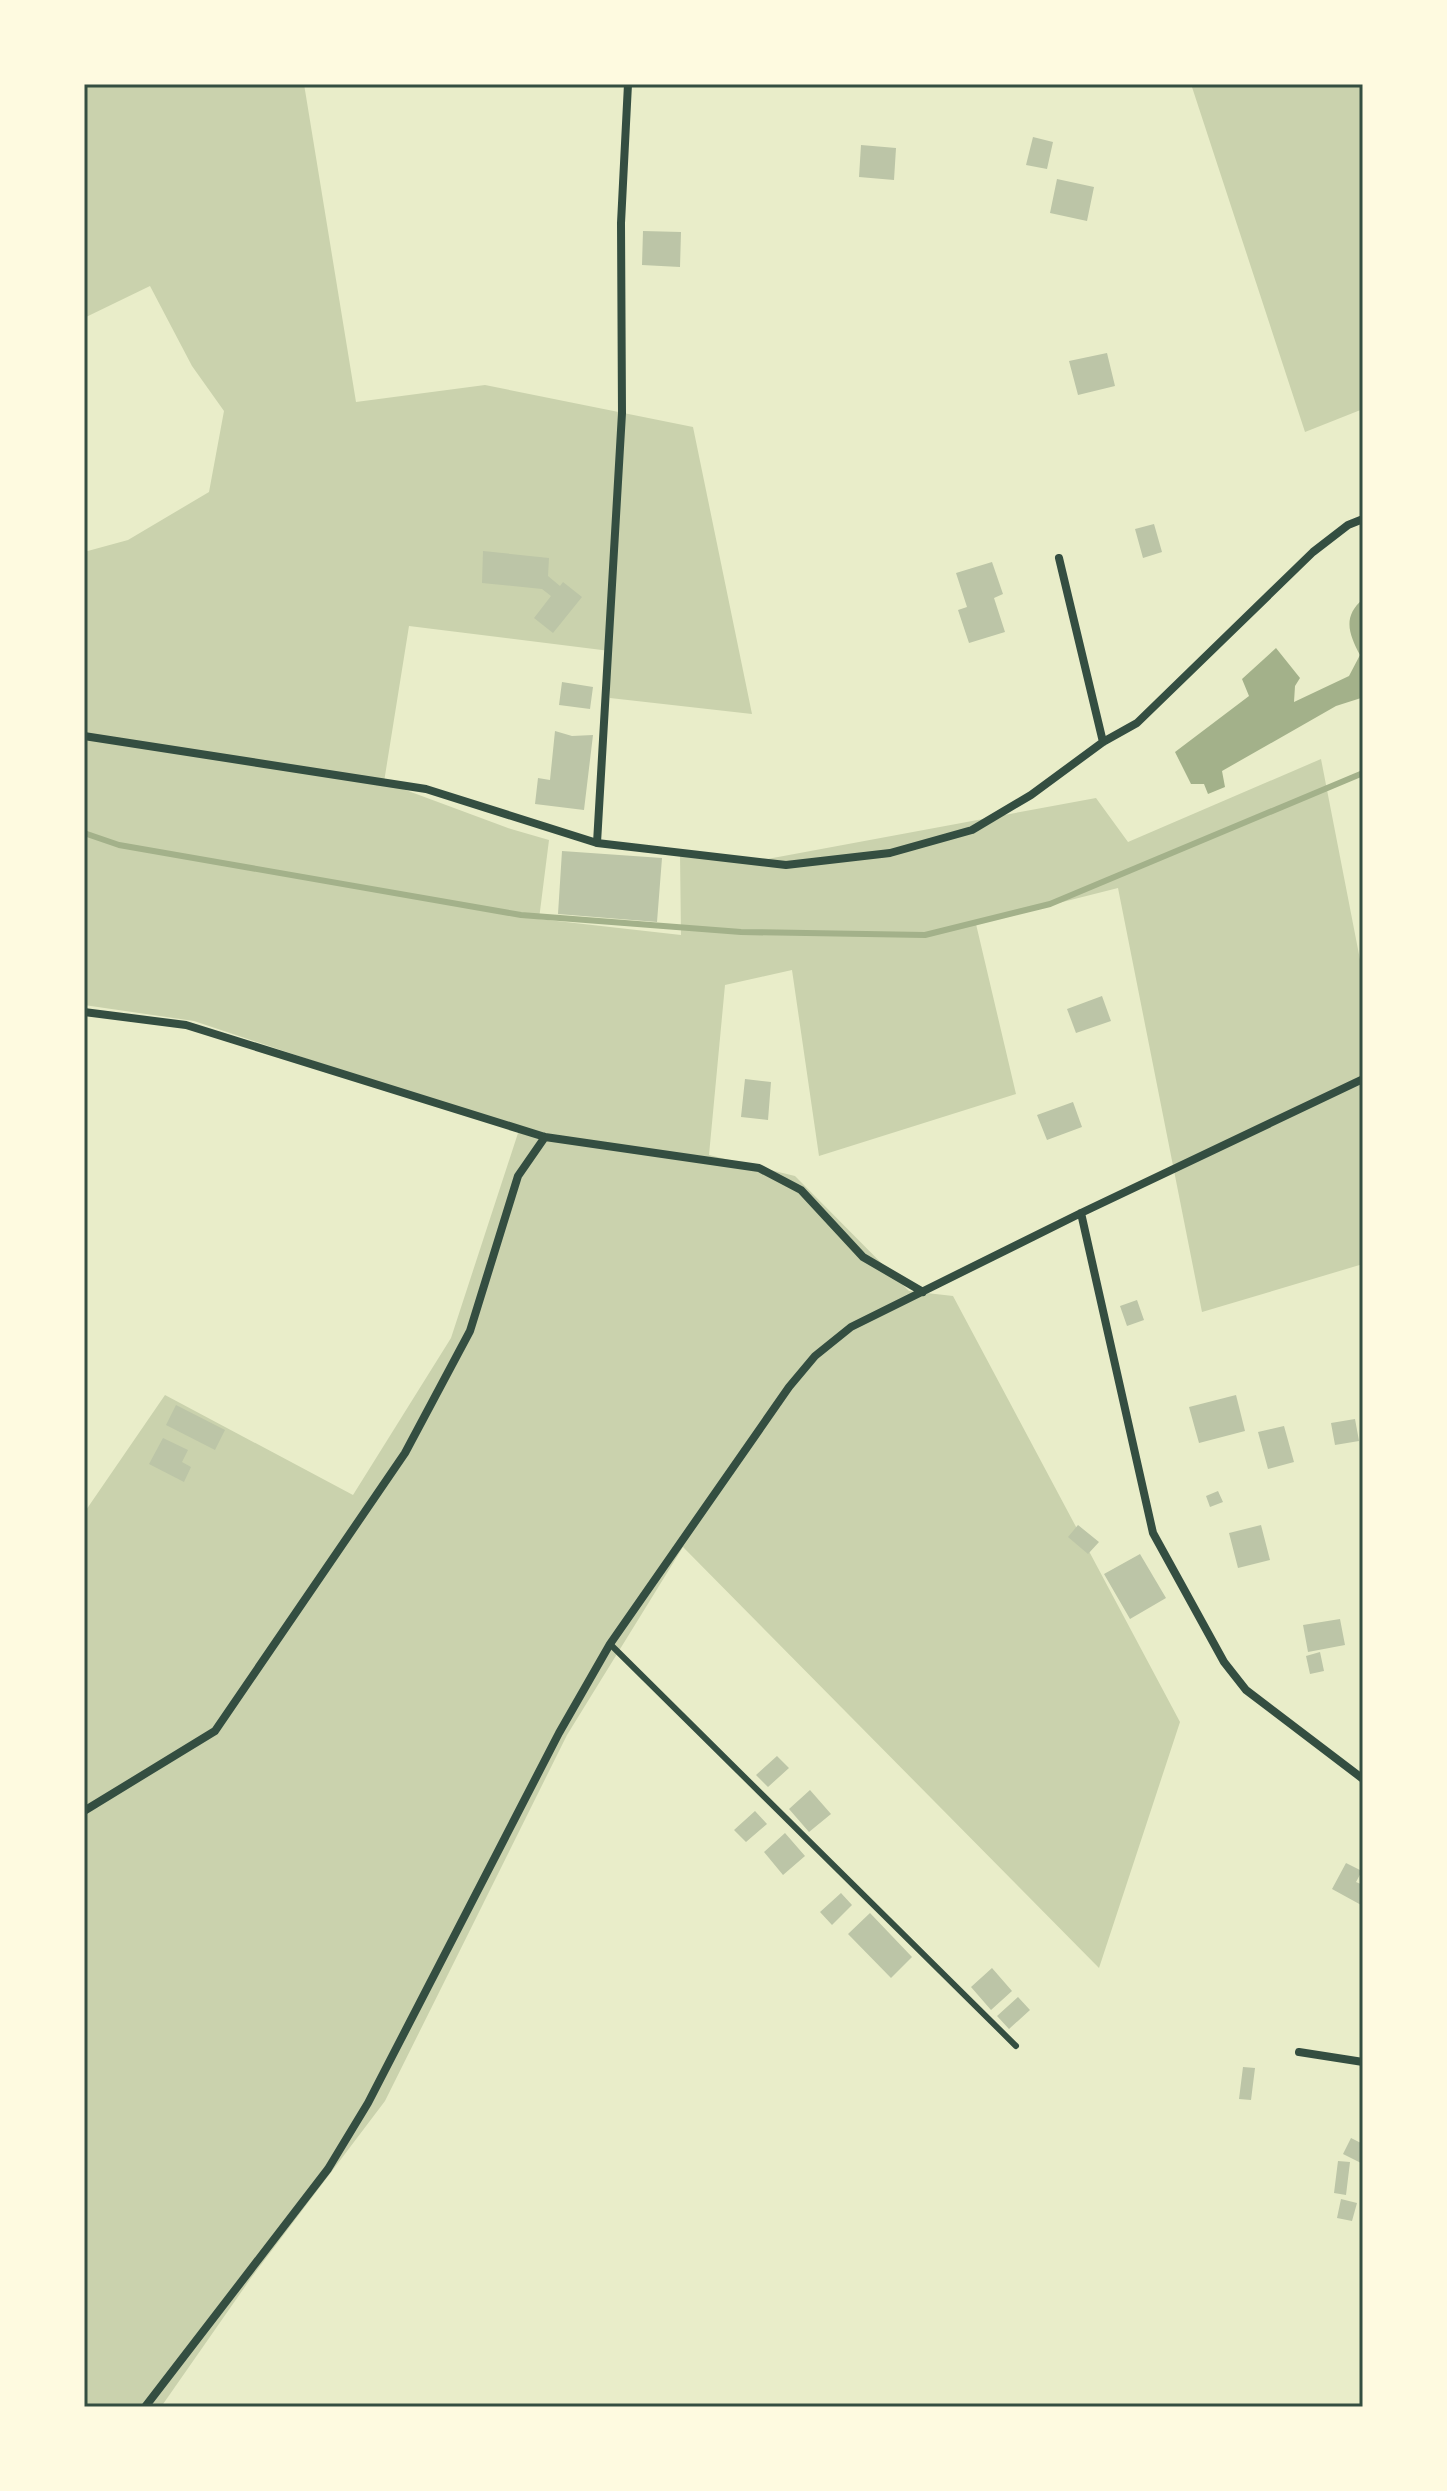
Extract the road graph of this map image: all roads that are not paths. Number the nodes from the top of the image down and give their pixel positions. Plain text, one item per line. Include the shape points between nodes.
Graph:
1 (628, 84) edge
2 (1363, 519) edge
3 (1059, 558) dead end
4 (84, 736) edge
5 (1103, 742) junction
6 (597, 843) junction
7 (84, 1012) edge
8 (1363, 1079) edge
9 (545, 1137) junction
10 (1081, 1213) junction
11 (923, 1292) junction
12 (610, 1644) junction
13 (1363, 1779) edge
14 (84, 1811) edge
15 (1016, 2046) dead end
16 (1299, 2052) dead end
17 (1363, 2062) edge
18 (145, 2407) edge

1 - 6 street via 621,223 622,413
2 - 5 street via 1313,552 1137,723
3 - 5 street
4 - 6 street via 426,789
5 - 6 street via 972,830 890,853 786,865
7 - 9 street via 186,1025
8 - 10 street
9 - 11 street via 759,1168 801,1190 863,1257
9 - 14 street via 518,1176 470,1331 405,1453 215,1731
10 - 11 street
10 - 13 street via 1153,1533 1224,1662 1246,1690
11 - 12 street via 851,1327 815,1356
12 - 15 lane
12 - 18 street via 328,2169
16 - 17 street

